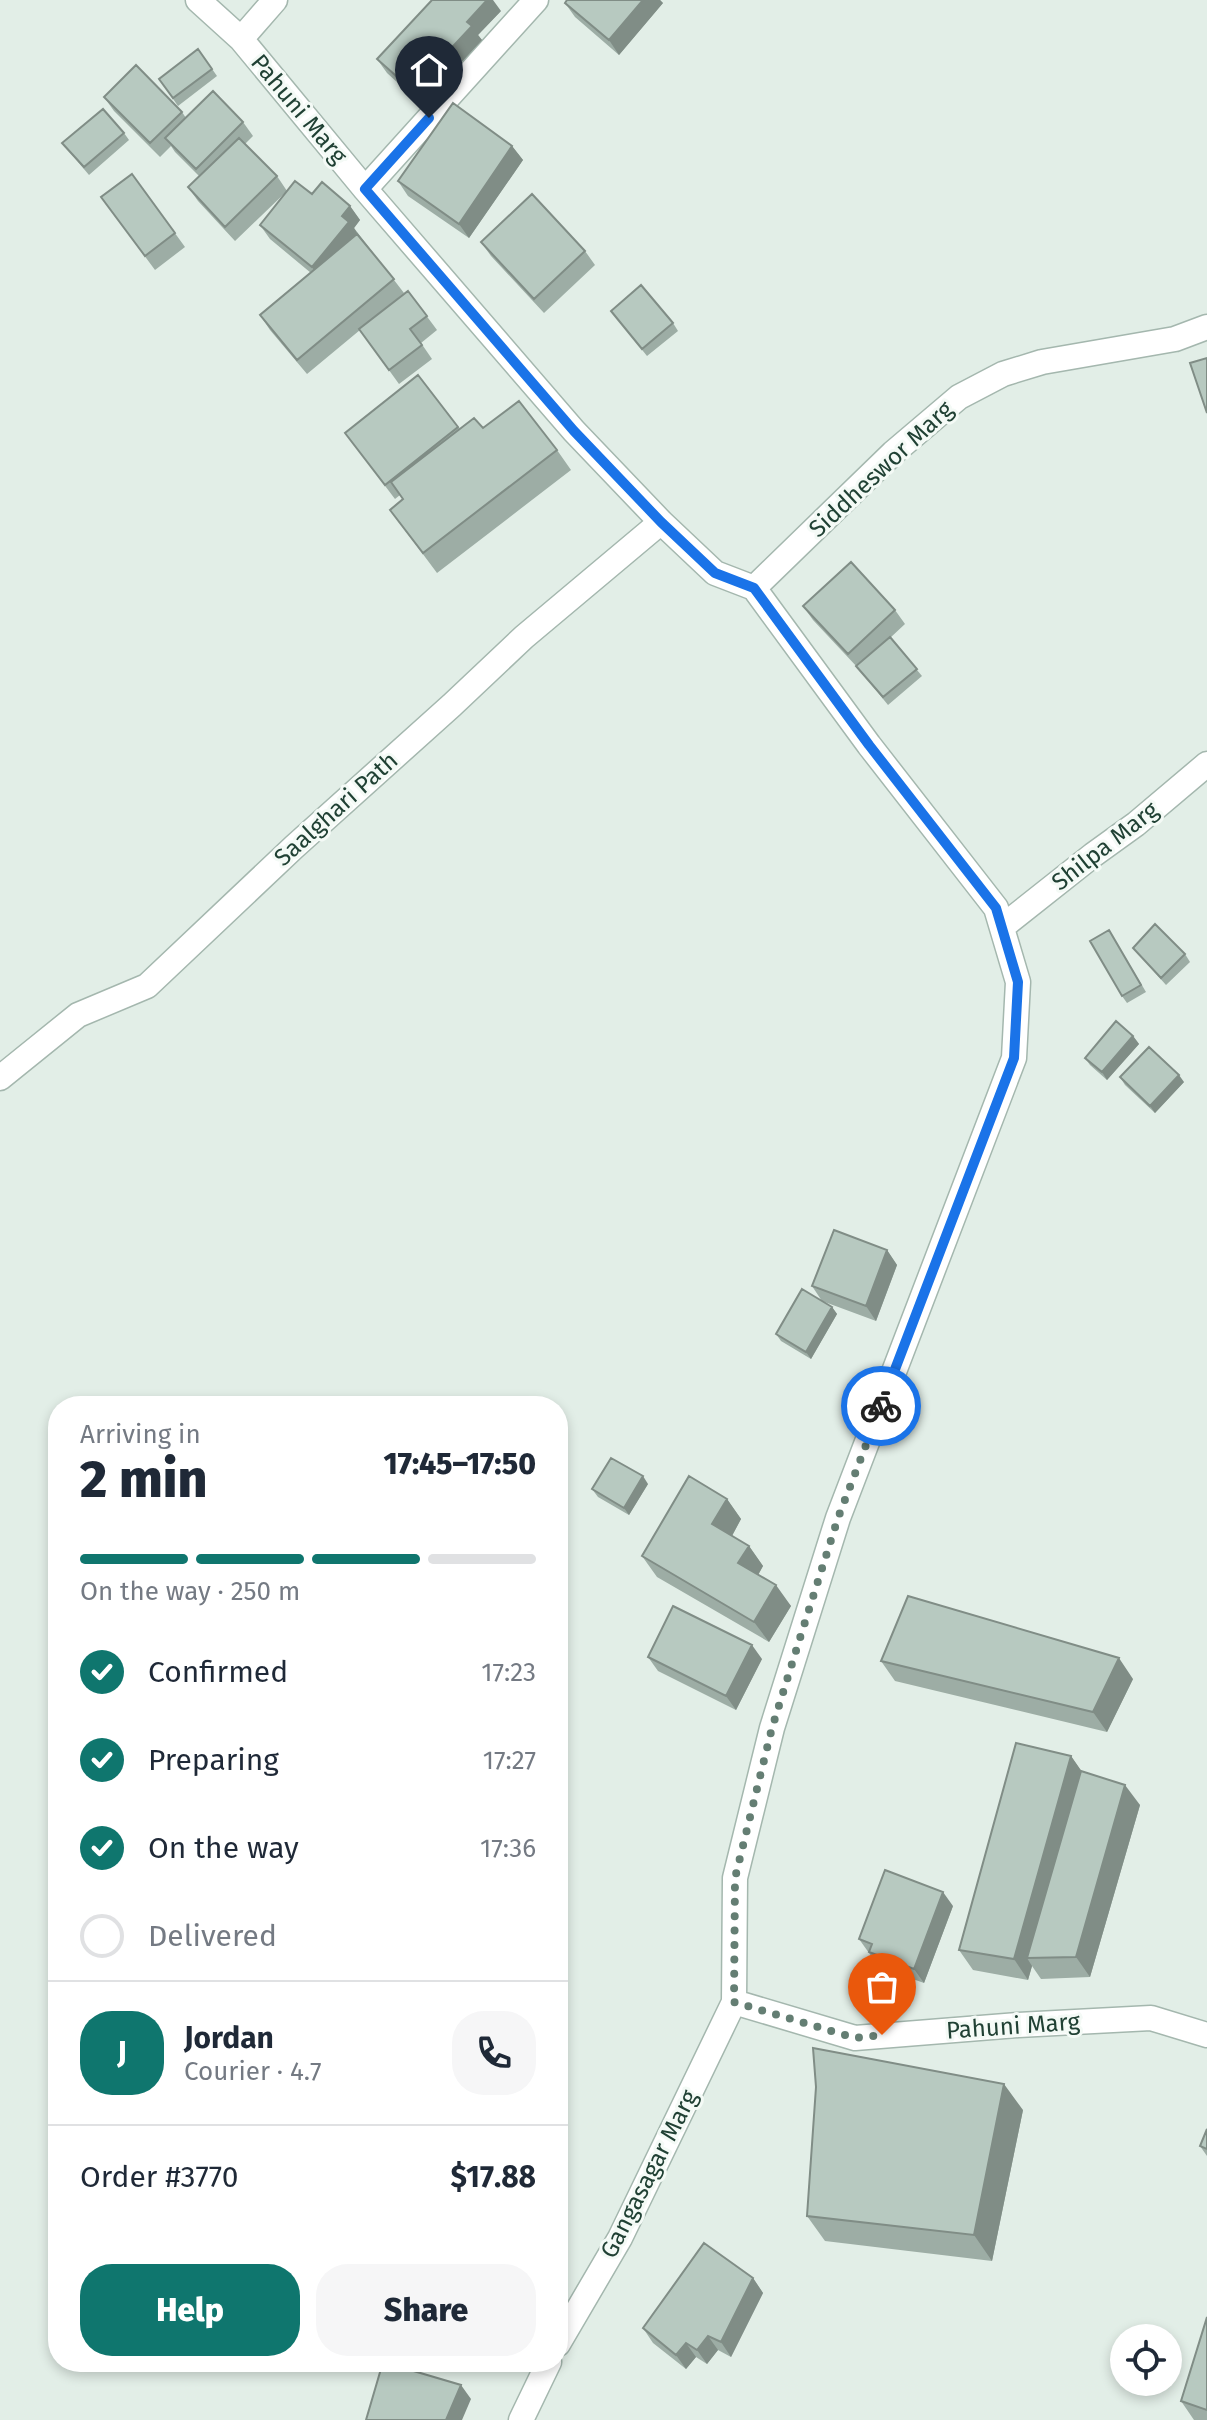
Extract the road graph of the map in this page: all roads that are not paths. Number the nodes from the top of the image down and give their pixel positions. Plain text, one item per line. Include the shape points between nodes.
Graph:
1 (198, 0) edge
2 (275, 0) edge
3 (536, 0) edge
4 (241, 39) junction
5 (365, 189) junction
6 (1207, 327) edge
7 (661, 522) junction
8 (754, 588) junction
9 (1207, 764) edge
10 (1002, 927) junction
11 (0, 1078) edge
12 (734, 2002) junction
13 (1207, 2035) edge
14 (568, 2322) edge
15 (544, 2372) edge
16 (521, 2420) edge

1 - 4 street, Pahuni Marg
2 - 4 street
3 - 5 street
4 - 5 street, Pahuni Marg
5 - 7 street, Pahuni Marg via 574,431
6 - 8 street, Siddheswor Marg via 1175,339 1042,362 1003,374 959,397 893,453
7 - 8 street, Pahuni Marg via 715,573
7 - 11 street, Saalghari Path via 524,637 147,986 78,1015
8 - 10 street via 996,908
9 - 10 street, Shilpa Marg
10 - 12 street via 1018,982 1014,1058 838,1518 772,1728 735,1878
12 - 13 street, Pahuni Marg via 855,2038 1151,2018
12 - 14 street, Gangasagar Marg via 620,2238
15 - 16 street

